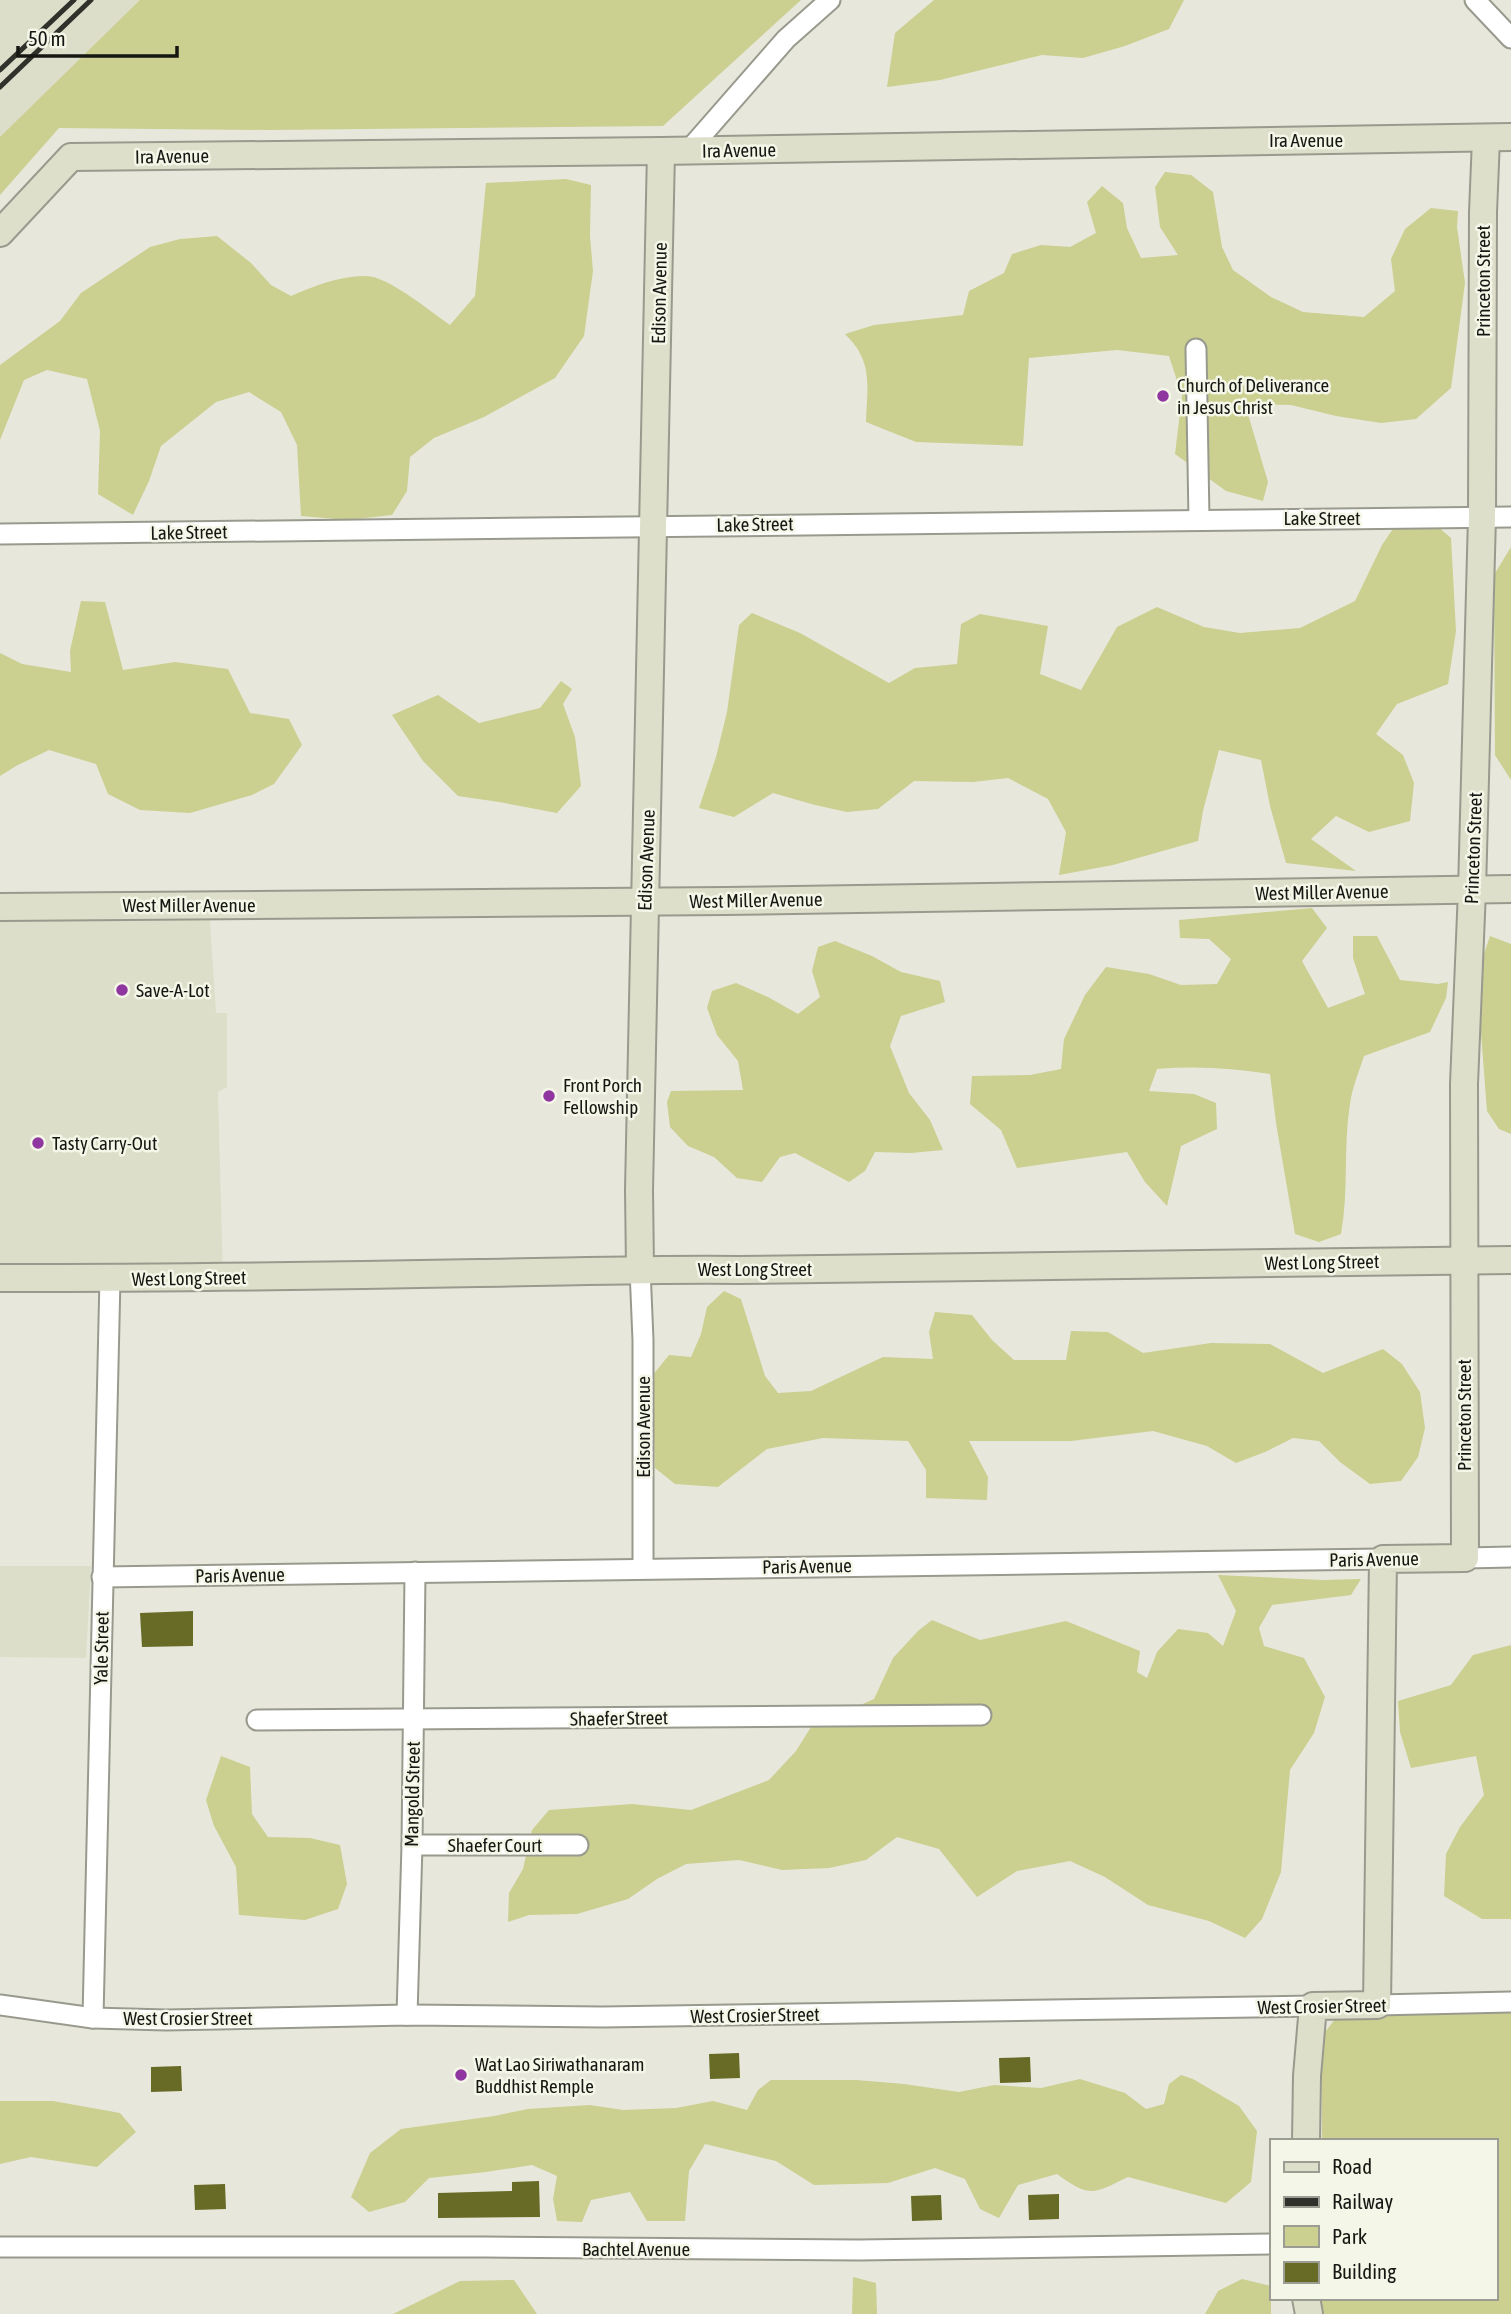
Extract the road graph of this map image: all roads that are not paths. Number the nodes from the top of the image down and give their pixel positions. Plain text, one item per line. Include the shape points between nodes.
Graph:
1 (830, 0) edge
2 (1475, 0) edge
3 (1511, 38) edge
4 (1499, 138) edge
5 (661, 151) junction
6 (688, 151) junction
7 (0, 233) edge
8 (1196, 349) dead end
9 (1482, 517) junction
10 (1511, 517) edge
11 (1199, 519) junction
12 (654, 525) junction
13 (0, 534) edge
14 (1472, 890) junction
15 (1511, 890) edge
16 (645, 901) junction
17 (0, 907) edge
18 (1464, 1260) junction
19 (1511, 1260) edge
20 (640, 1269) junction
21 (0, 1279) edge
22 (110, 1279) junction
23 (1511, 1557) edge
24 (1465, 1558) junction
25 (1383, 1559) junction
26 (643, 1568) junction
27 (415, 1572) junction
28 (102, 1577) junction
29 (981, 1715) dead end
30 (414, 1719) junction
31 (257, 1720) dead end
32 (412, 1845) junction
33 (578, 1845) dead end
34 (1511, 2001) edge
35 (0, 2005) edge
36 (1377, 2005) junction
37 (1313, 2006) junction
38 (407, 2015) junction
39 (93, 2018) junction
40 (1306, 2139) edge
41 (1270, 2244) edge
42 (0, 2247) edge

1 - 6 street via 786,38
2 - 3 street
4 - 6 street, Ira Avenue
4 - 9 street, Princeton Street via 1483,212
5 - 6 street, Ira Avenue
5 - 7 street, Ira Avenue via 71,157
5 - 12 street, Edison Avenue
8 - 11 street
9 - 10 street, Lake Street
9 - 11 street, Lake Street
9 - 14 street, Princeton Street
11 - 12 street, Lake Street
12 - 13 street, Lake Street
12 - 16 street, Edison Avenue
14 - 15 street, West Miller Avenue
14 - 16 street, West Miller Avenue
14 - 18 street, Princeton Street via 1464,1084
16 - 17 street, West Miller Avenue
16 - 20 street, Edison Avenue
18 - 19 street, West Long Street
18 - 20 street, West Long Street
18 - 24 street, Princeton Street
20 - 22 street, West Long Street
20 - 26 street, Edison Avenue
21 - 22 street, West Long Street
22 - 28 street, Yale Street
23 - 24 street, Paris Avenue
24 - 25 street, Paris Avenue
25 - 26 street, Paris Avenue
25 - 36 street
26 - 27 street, Paris Avenue
27 - 28 street, Paris Avenue
27 - 30 street, Mangold Street
28 - 39 street, Yale Street
29 - 30 street, Shaefer Street
30 - 31 street, Shaefer Street
30 - 32 street, Mangold Street
32 - 33 street, Shaefer Court
32 - 38 street, Mangold Street
34 - 36 street, West Crosier Street
35 - 39 street, West Crosier Street
36 - 37 street, West Crosier Street
37 - 38 street, West Crosier Street via 603,2017
37 - 40 street
38 - 39 street, West Crosier Street
41 - 42 street, Bachtel Avenue via 859,2250

